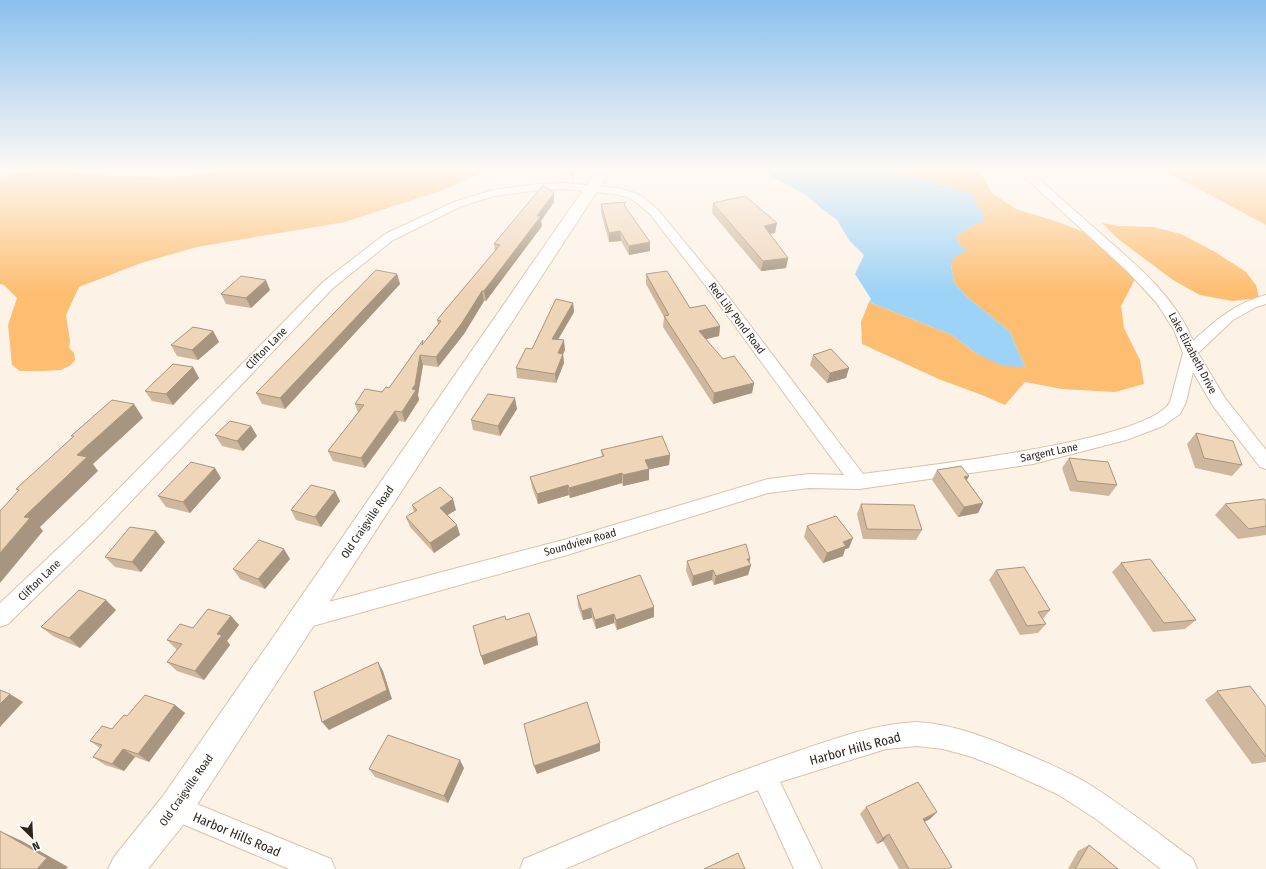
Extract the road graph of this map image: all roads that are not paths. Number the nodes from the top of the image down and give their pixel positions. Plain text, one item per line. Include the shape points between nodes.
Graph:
1 (444, 211) edge
2 (577, 211) edge
3 (652, 211) edge
4 (1068, 211) edge
5 (1266, 299) edge
6 (1190, 353) junction
7 (1266, 462) edge
8 (859, 482) junction
9 (0, 618) edge
10 (302, 619) junction
11 (764, 775) junction
12 (175, 808) junction
13 (126, 869) edge
14 (321, 869) edge
15 (534, 869) edge
16 (808, 869) edge
17 (1183, 869) edge

1 - 9 street, Clifton Lane via 389,237 328,285 93,528
2 - 10 street, Old Craigville Road
3 - 8 street, Red Lily Pond Road via 710,282
4 - 6 street, Lake Elizabeth Drive via 1152,288 1172,312
5 - 6 street via 1228,317
6 - 7 street, Lake Elizabeth Drive via 1223,408
6 - 8 street, Sargent Lane via 1174,410 1145,427 1098,442 1034,457
8 - 10 street, Soundview Road via 809,481 768,486 567,547
10 - 12 street, Old Craigville Road
11 - 15 street, Harbor Hills Road via 624,830
11 - 16 street
11 - 17 street, Harbor Hills Road via 886,737 904,734 941,736 1019,764 1071,789 1102,808
12 - 13 street, Old Craigville Road
12 - 14 street, Harbor Hills Road

